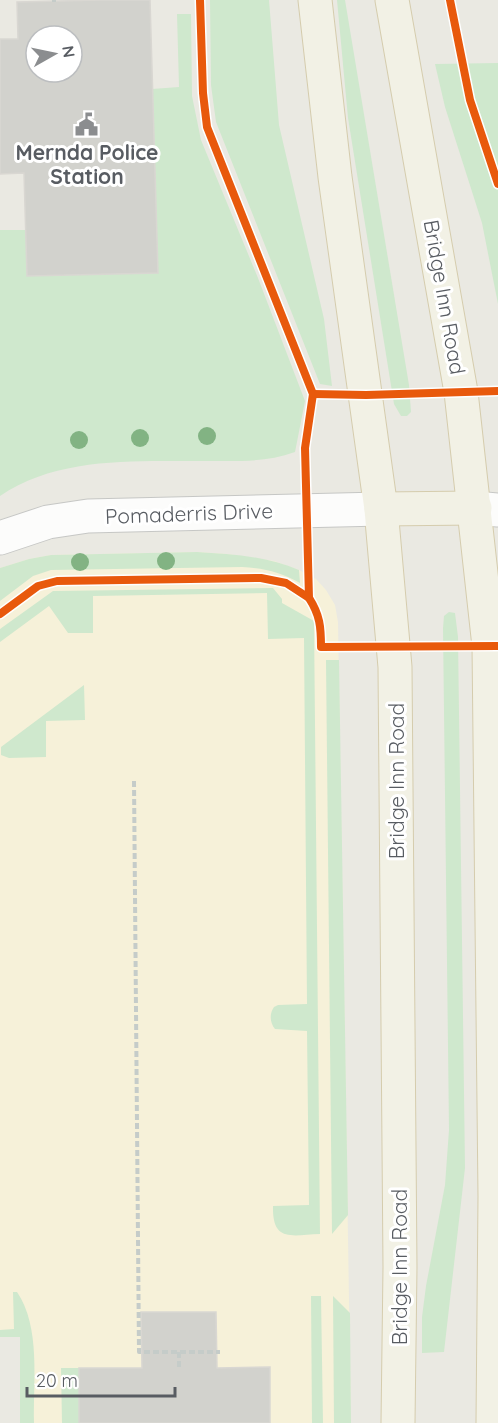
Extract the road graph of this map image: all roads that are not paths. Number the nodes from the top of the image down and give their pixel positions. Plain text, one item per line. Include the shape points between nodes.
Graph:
1 (315, 0) edge
2 (392, 0) edge
3 (381, 509) junction
4 (486, 509) edge
5 (0, 538) edge
6 (398, 1423) edge
7 (493, 1423) edge

1 - 3 main road, Bridge Inn Road
2 - 4 main road, Bridge Inn Road
3 - 4 main road
3 - 5 street, Pomaderris Drive via 88,516 48,522
3 - 6 main road, Bridge Inn Road via 395,667
4 - 7 main road, Bridge Inn Road via 495,1184

